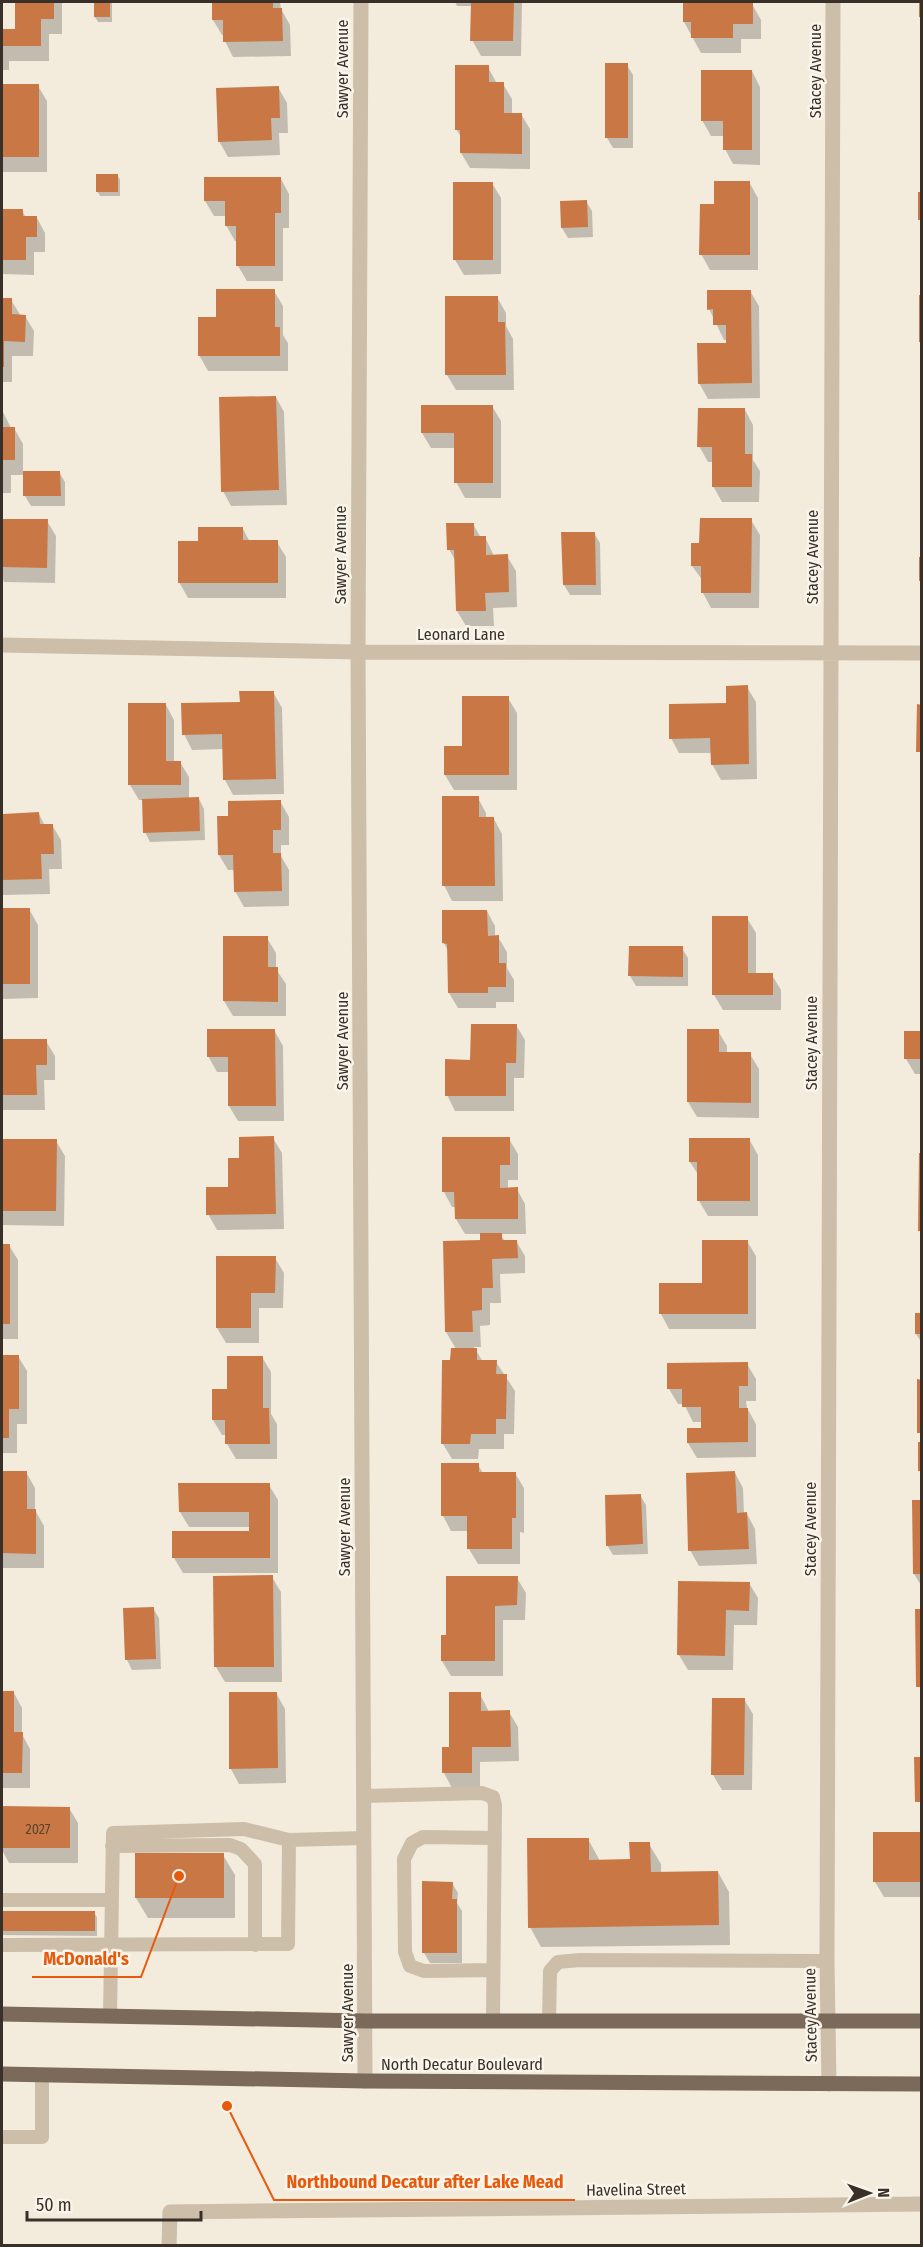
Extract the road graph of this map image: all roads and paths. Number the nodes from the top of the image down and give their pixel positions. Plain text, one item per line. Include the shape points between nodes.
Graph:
1 (361, 2) edge
2 (833, 2) edge
3 (2, 645) edge
4 (358, 652) junction
5 (830, 653) junction
6 (921, 653) edge
7 (364, 1796) junction
8 (364, 1838) junction
9 (495, 1838) junction
10 (289, 1840) junction
11 (112, 1846) junction
12 (2, 1900) edge
13 (111, 1900) junction
14 (2, 1945) edge
15 (111, 1945) junction
16 (255, 1945) junction
17 (827, 1961) junction
18 (493, 1970) junction
19 (2, 2014) edge
20 (110, 2016) junction
21 (365, 2021) junction
22 (493, 2021) junction
23 (549, 2021) junction
24 (827, 2021) junction
25 (921, 2021) edge
26 (2, 2074) edge
27 (42, 2075) junction
28 (365, 2081) junction
29 (829, 2084) junction
30 (921, 2084) edge
31 (2, 2137) edge
32 (921, 2204) edge
33 (169, 2246) edge

1 - 4 street, Sawyer Avenue
2 - 5 street, Stacey Avenue
3 - 4 street, Leonard Lane
4 - 5 street, Leonard Lane
4 - 7 street, Sawyer Avenue
5 - 6 street, Leonard Lane
5 - 17 street, Stacey Avenue
7 - 8 street, Sawyer Avenue
7 - 9 lane via 482,1793 493,1797
8 - 10 lane
8 - 21 street, Sawyer Avenue
9 - 18 lane
9 - 18 lane via 423,1837 412,1843 404,1858 405,1952 410,1966 424,1971
10 - 11 lane via 244,1829 112,1833
10 - 16 lane via 288,1944
11 - 13 lane
11 - 16 lane via 230,1845 241,1850 255,1864
12 - 13 lane via 20,1905
13 - 15 lane
14 - 15 lane via 20,1938 71,1938
15 - 16 lane
15 - 20 lane
17 - 23 lane via 558,1962 550,1971
17 - 24 street, Stacey Avenue
18 - 22 lane
19 - 20 main road
20 - 21 main road
21 - 22 main road
21 - 28 street, Sawyer Avenue
22 - 23 main road
23 - 24 main road
24 - 25 main road
24 - 29 street, Stacey Avenue
26 - 27 main road, North Decatur Boulevard
27 - 28 main road, North Decatur Boulevard
27 - 31 lane via 42,2137
28 - 29 main road, North Decatur Boulevard
29 - 30 main road, North Decatur Boulevard
32 - 33 street, Havelina Street via 170,2212

